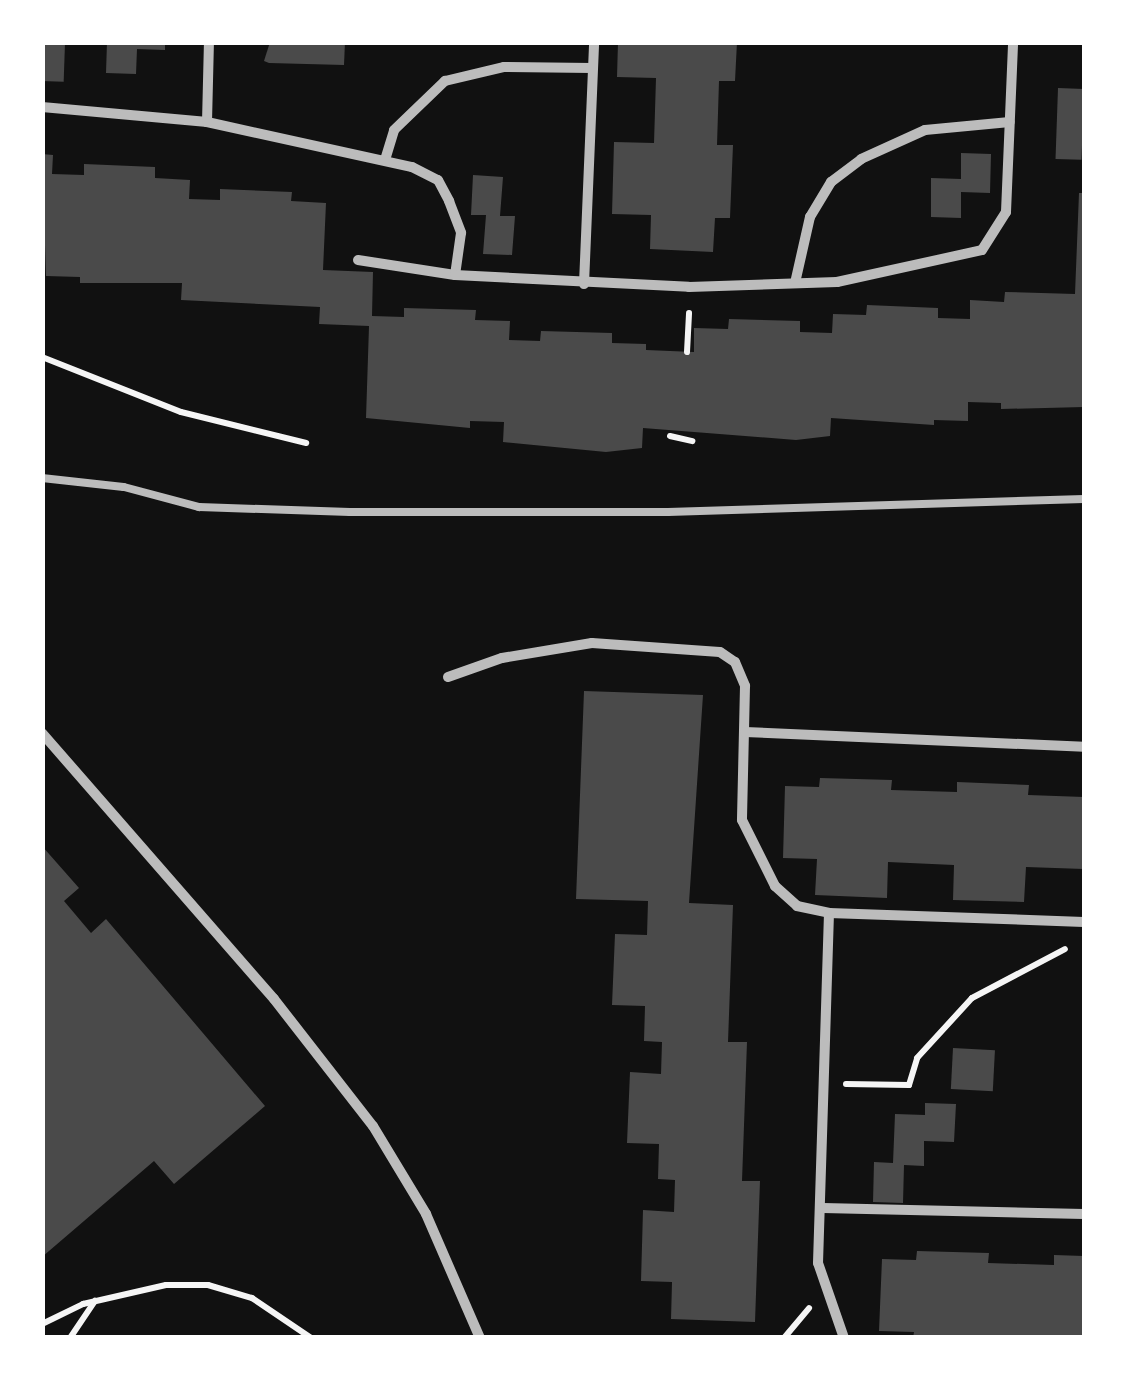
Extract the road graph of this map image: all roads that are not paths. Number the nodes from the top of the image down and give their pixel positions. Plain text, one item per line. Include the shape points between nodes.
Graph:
1 (209, 42) edge
2 (594, 42) edge
3 (1013, 42) edge
4 (592, 68) junction
5 (42, 107) edge
6 (207, 122) junction
7 (1010, 122) junction
8 (385, 160) junction
9 (358, 260) dead end
10 (455, 275) junction
11 (795, 283) junction
12 (584, 284) junction
13 (42, 478) edge
14 (1084, 499) edge
15 (448, 677) dead end
16 (745, 732) junction
17 (42, 733) edge
18 (1084, 747) edge
19 (829, 913) junction
20 (1084, 922) edge
21 (823, 1208) junction
22 (1084, 1214) edge
23 (480, 1338) edge
24 (844, 1338) edge

1 - 6 street
2 - 4 street
3 - 7 street
4 - 8 street via 504,67 445,81 394,130
4 - 12 street
5 - 6 street
6 - 8 street
7 - 11 street via 925,130 861,159 831,182 810,217
7 - 11 street via 1006,212 982,250 837,282
8 - 10 street via 438,180 461,233
9 - 10 street
10 - 12 street
11 - 12 street
13 - 14 lane via 124,486 199,507 350,512 668,512
15 - 16 street via 502,658 592,642 720,652 736,662 744,686
16 - 18 street
16 - 19 street via 742,820 757,854 775,886 797,906
17 - 23 street via 274,999 373,1126 426,1214
19 - 20 street
19 - 21 street
21 - 22 street
21 - 24 street via 818,1263

